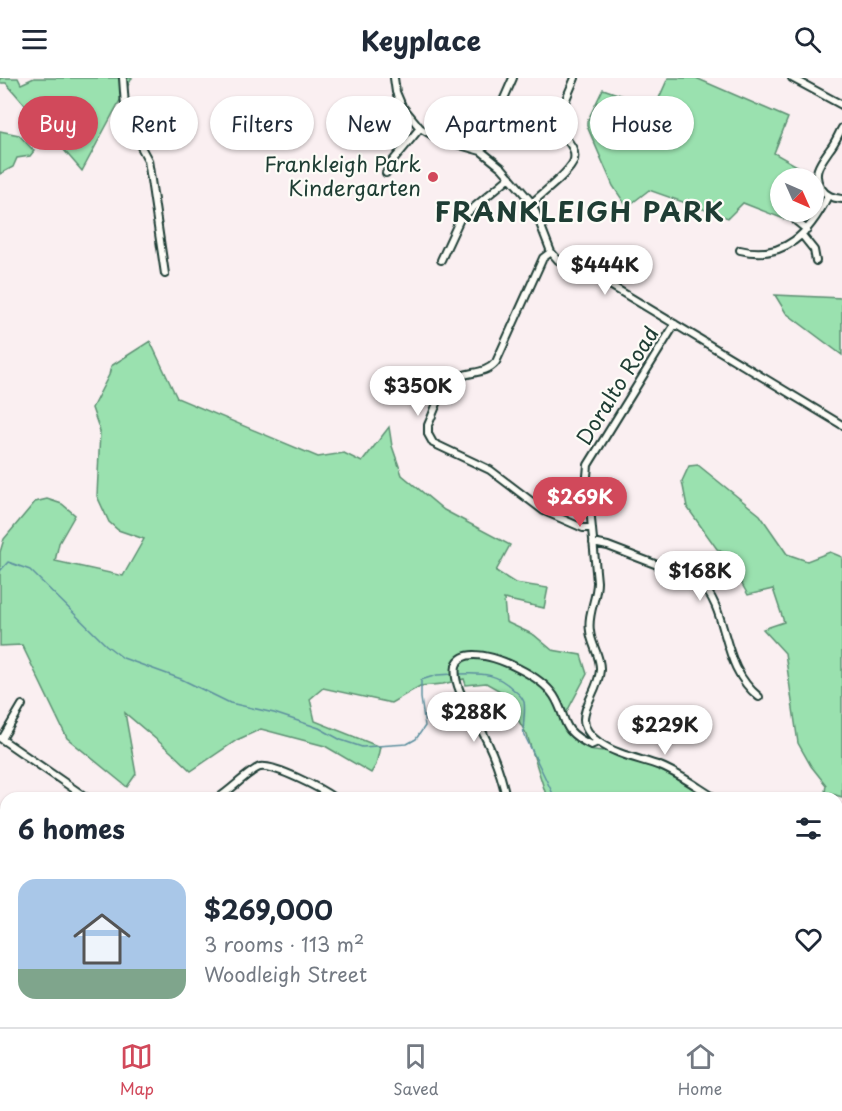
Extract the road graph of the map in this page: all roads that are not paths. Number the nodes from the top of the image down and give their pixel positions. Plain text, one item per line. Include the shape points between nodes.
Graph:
1 (123, 78) edge
2 (394, 78) edge
3 (513, 78) edge
4 (575, 78) edge
5 (792, 78) edge
6 (842, 105) edge
7 (420, 128) junction
8 (842, 128) edge
9 (481, 151) junction
10 (386, 173) dead end
11 (510, 177) junction
12 (828, 196) junction
13 (842, 199) edge
14 (532, 203) junction
15 (797, 222) edge
16 (804, 233) junction
17 (740, 250) dead end
18 (551, 252) junction
19 (441, 261) dead end
20 (816, 261) dead end
21 (165, 274) dead end
22 (675, 324) junction
23 (842, 425) edge
24 (592, 528) junction
25 (593, 543) junction
26 (759, 697) dead end
27 (22, 705) dead end
28 (1, 738) edge
29 (598, 742) junction
30 (78, 792) edge
31 (227, 792) edge
32 (325, 792) edge
33 (504, 792) edge
34 (705, 792) edge

1 - 21 street via 125,106 148,160
2 - 7 street via 402,106
3 - 9 street
4 - 14 street via 560,123 573,148 574,160
5 - 6 street
7 - 9 street via 439,139
7 - 10 street
8 - 12 street via 817,169 818,181
9 - 11 street
11 - 14 street
11 - 19 street via 460,219
12 - 13 street
12 - 16 street
14 - 18 street
15 - 16 street
16 - 17 street via 771,251
16 - 20 street
18 - 22 street via 562,263 605,282
18 - 24 street via 543,258 496,362 488,369 448,384 428,430 433,443 489,470 544,511 583,528
22 - 23 street
22 - 24 street, Doralto Road via 588,465
24 - 25 street, Doralto Road
25 - 26 street via 699,581 707,588 732,662
25 - 29 street, Doralto Road via 597,591 590,632 600,673 585,708 584,721
27 - 28 street
28 - 30 street
29 - 33 street via 591,745 571,732 548,688 521,671 478,655 462,658 456,668 458,685 487,743
29 - 34 street via 670,771
31 - 32 street via 253,771 267,766

